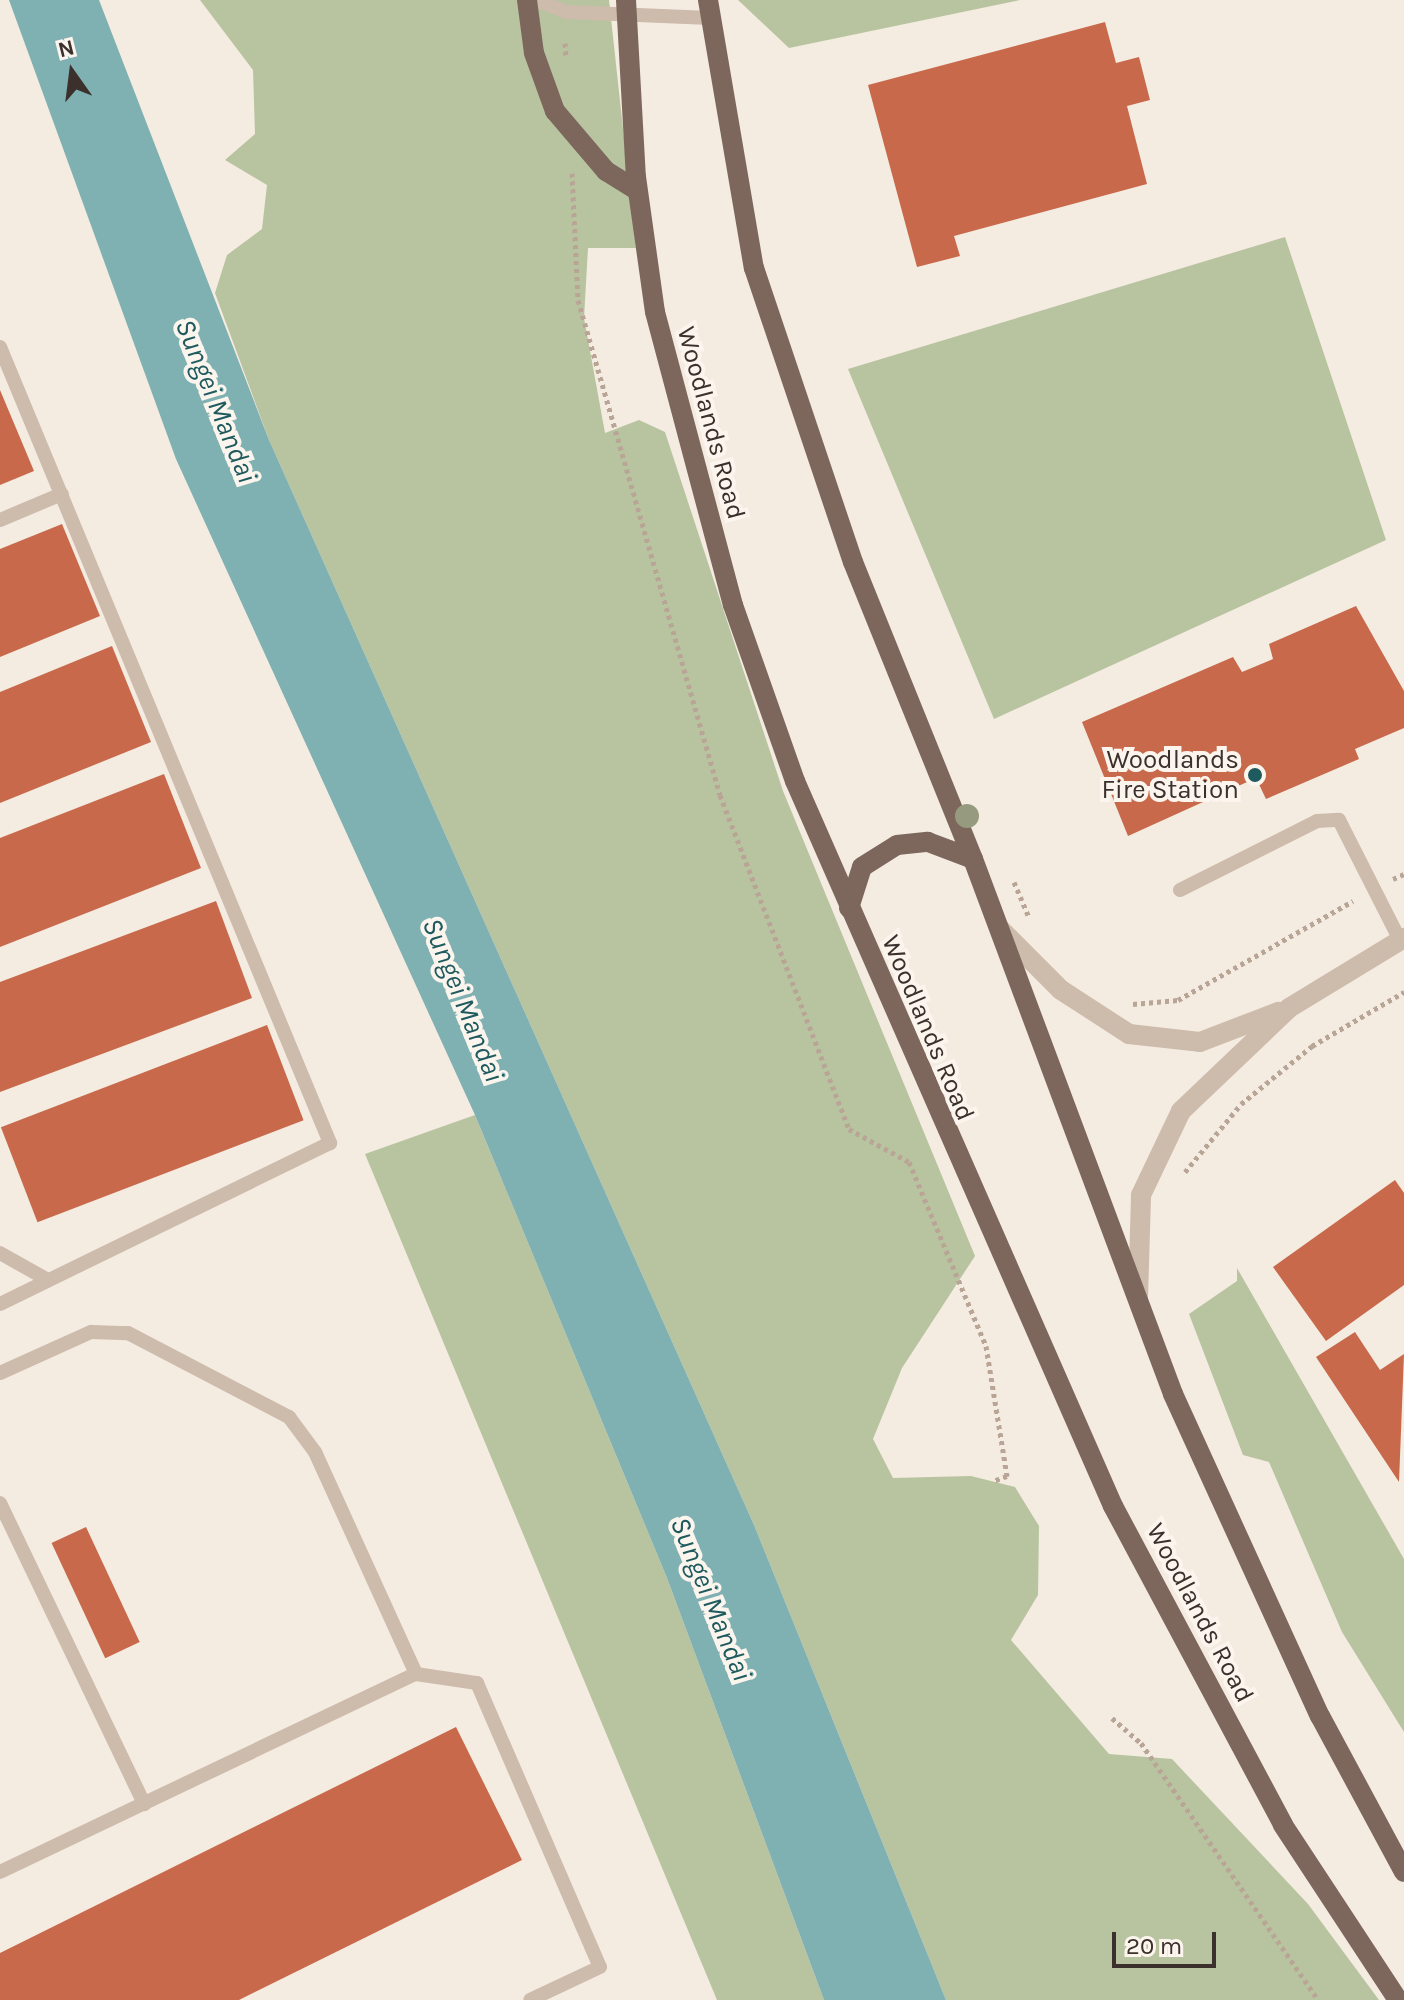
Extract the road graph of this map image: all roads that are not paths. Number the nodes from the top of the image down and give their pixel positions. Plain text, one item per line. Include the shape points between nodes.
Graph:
1 (527, 0) edge
2 (535, 0) edge
3 (626, 7) edge
4 (709, 9) edge
5 (637, 190) junction
6 (0, 347) edge
7 (62, 494) junction
8 (0, 520) edge
9 (973, 859) junction
10 (1180, 890) dead end
11 (849, 908) junction
12 (1000, 929) junction
13 (1402, 939) edge
14 (1289, 1008) junction
15 (0, 1253) edge
16 (48, 1280) junction
17 (1138, 1298) junction
18 (0, 1304) edge
19 (0, 1373) edge
20 (0, 1503) edge
21 (416, 1674) junction
22 (144, 1804) junction
23 (0, 1872) edge
24 (1404, 1872) edge
25 (530, 2000) edge
26 (1398, 2000) edge

1 - 5 main road via 534,53 555,111 606,171
2 - 3 lane via 566,12
3 - 4 lane
3 - 5 main road, Woodlands Road
4 - 9 main road via 751,253 788,382
5 - 11 main road, Woodlands Road via 655,312 733,605
6 - 7 lane
7 - 8 lane
7 - 16 lane via 330,1143
9 - 11 main road via 928,842 897,845 862,867
9 - 12 main road
10 - 13 lane via 1317,821 1339,820
11 - 26 main road, Woodlands Road via 1113,1506 1283,1825
12 - 14 street via 1061,990 1129,1034 1200,1042
12 - 17 main road
13 - 14 street
14 - 17 street via 1216,1073 1159,1146 1141,1195
15 - 16 lane
16 - 18 lane
17 - 24 main road via 1173,1394 1320,1716
19 - 21 lane via 91,1332 128,1333 289,1417 315,1452
20 - 22 lane
21 - 22 lane
21 - 25 lane via 477,1683 600,1967
22 - 23 lane

